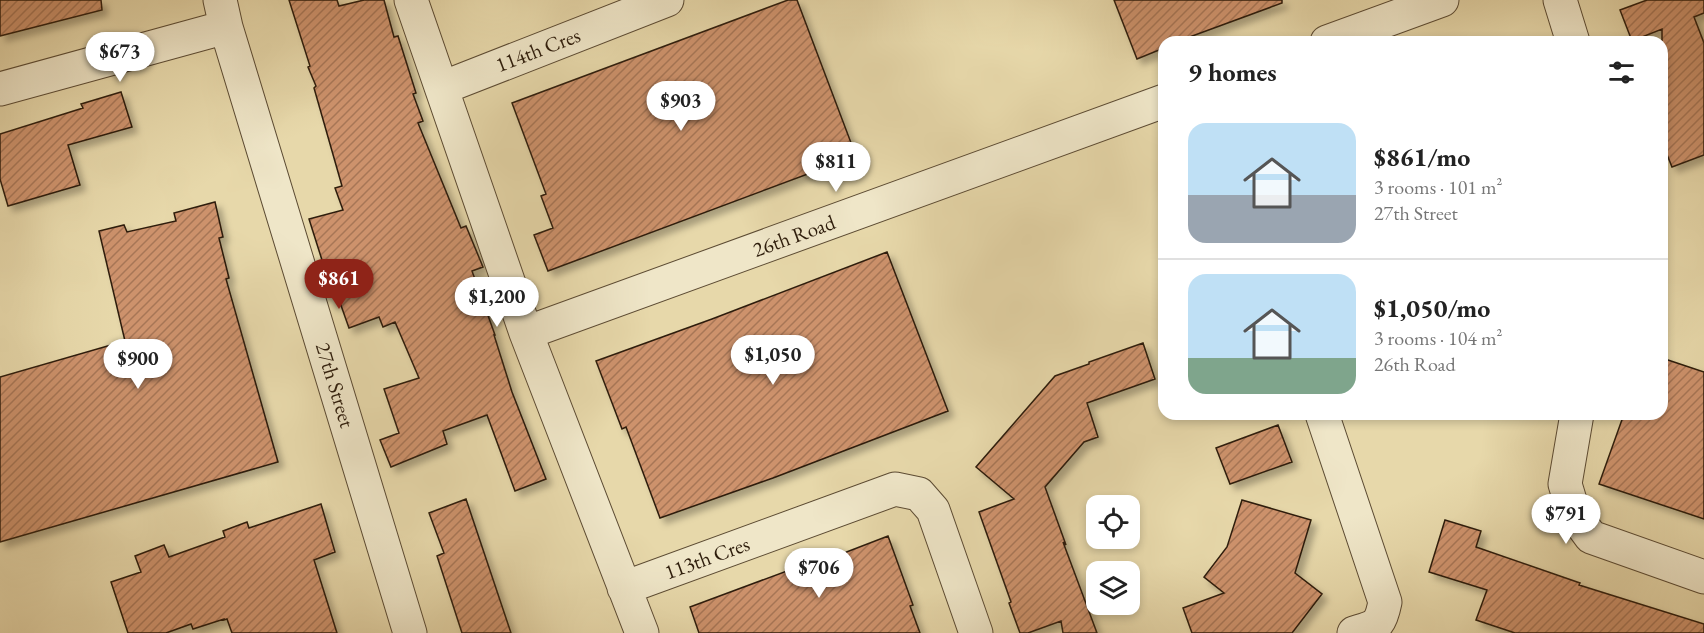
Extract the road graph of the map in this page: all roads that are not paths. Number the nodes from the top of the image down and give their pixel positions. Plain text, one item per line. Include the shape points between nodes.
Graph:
1 (411, 0) edge
2 (667, 0) edge
3 (1442, 0) edge
4 (1560, 0) edge
5 (223, 14) edge
6 (1343, 36) edge
7 (1571, 36) edge
8 (442, 88) junction
9 (0, 89) edge
10 (1158, 103) edge
11 (526, 333) junction
12 (1324, 420) edge
13 (1576, 420) edge
14 (1704, 577) edge
15 (624, 588) junction
16 (410, 633) edge
17 (642, 633) edge
18 (976, 633) edge
19 (1354, 633) edge

1 - 8 street
2 - 8 street, 114th Cres
3 - 6 street
4 - 7 street
5 - 9 street
5 - 16 street, 27th Street
8 - 11 street
10 - 11 street, 26th Road
11 - 15 street
12 - 19 street via 1385,602 1375,626
13 - 14 street via 1565,484 1574,514 1591,537
15 - 17 street
15 - 18 street, 113th Cres via 895,489 919,494 933,510

